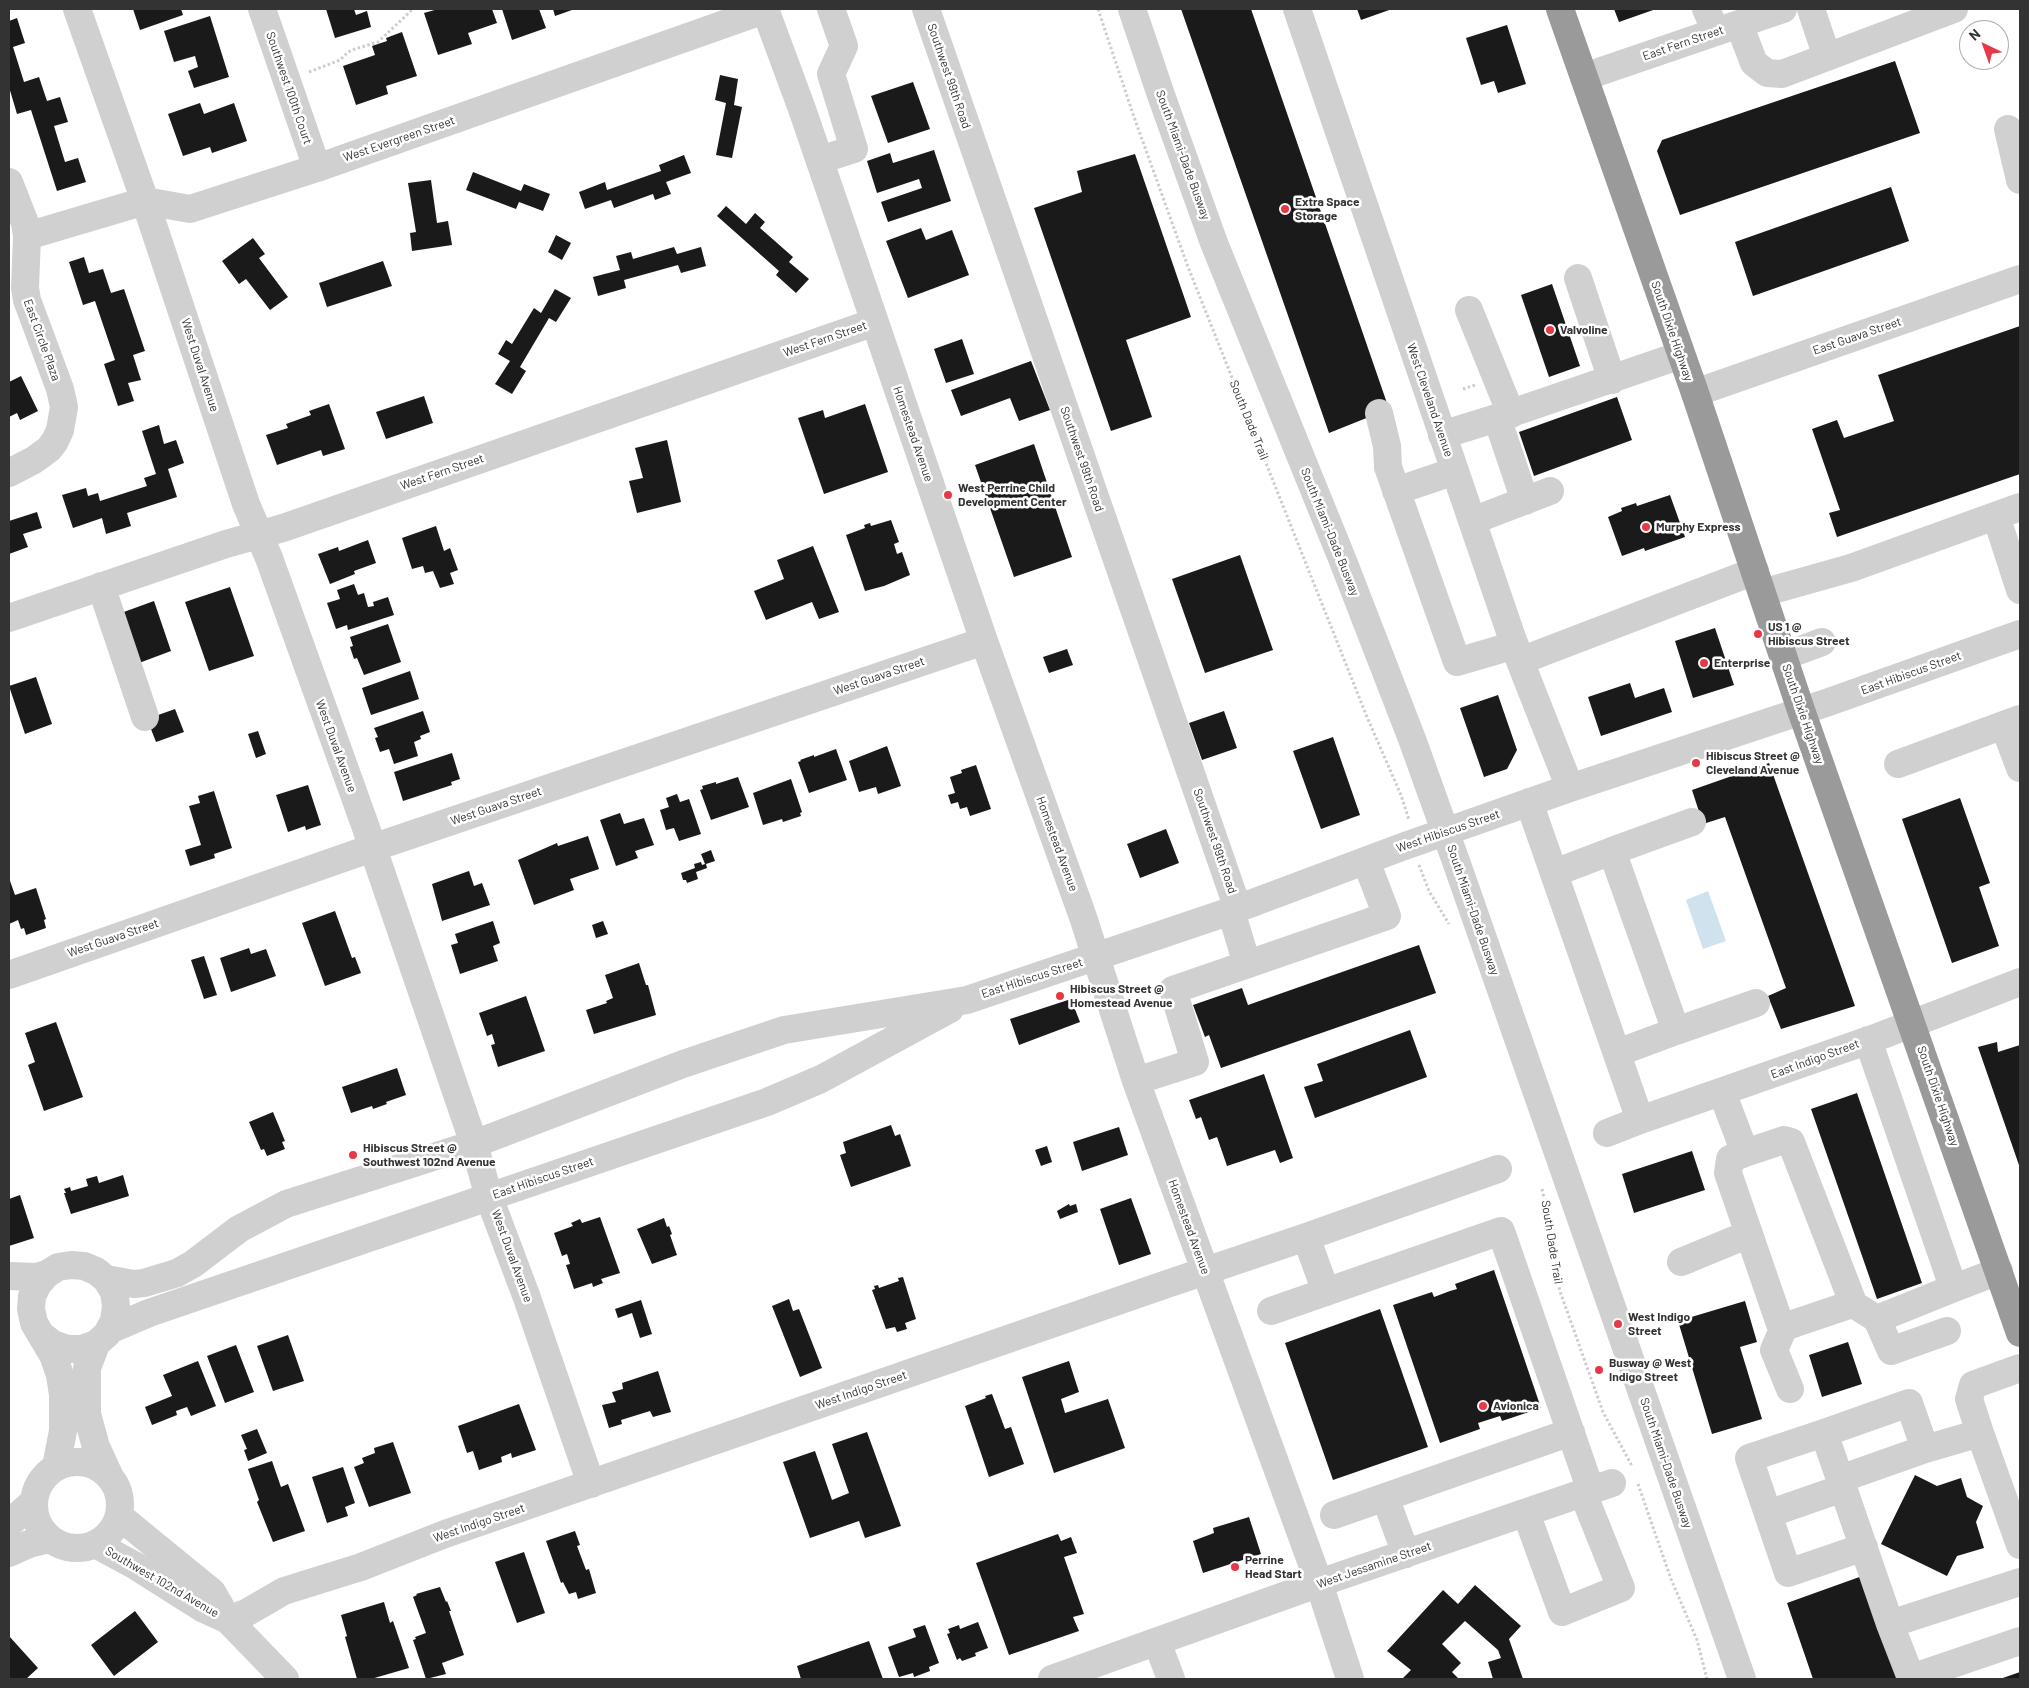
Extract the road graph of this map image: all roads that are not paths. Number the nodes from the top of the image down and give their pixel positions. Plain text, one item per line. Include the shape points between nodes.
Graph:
1 (77, 9) edge
2 (262, 9) edge
3 (766, 9) edge
4 (831, 9) edge
5 (926, 9) edge
6 (1132, 9) edge
7 (1297, 9) edge
8 (1560, 9) edge
9 (1783, 9) edge
10 (1811, 9) edge
11 (1954, 9) edge
12 (1720, 22) edge
13 (1826, 58) junction
14 (1584, 77) junction
15 (837, 98) junction
16 (802, 109) junction
17 (2008, 129) dead end
18 (820, 160) junction
19 (317, 168) junction
20 (2020, 180) edge
21 (9, 182) edge
22 (145, 201) junction
23 (27, 236) junction
24 (1578, 278) dead end
25 (2020, 279) edge
26 (1469, 310) dead end
27 (875, 322) junction
28 (1681, 356) junction
29 (1612, 380) junction
30 (1694, 393) junction
31 (1379, 413) dead end
32 (1504, 416) junction
33 (1442, 435) junction
34 (1455, 472) junction
35 (9, 473) edge
36 (1396, 491) junction
37 (1550, 491) dead end
38 (1525, 501) junction
39 (2008, 512) edge
40 (1472, 521) junction
41 (259, 534) junction
42 (1759, 582) junction
43 (101, 586) junction
44 (2020, 590) edge
45 (9, 618) edge
46 (2020, 634) edge
47 (984, 641) junction
48 (1822, 642) dead end
49 (1517, 653) junction
50 (1784, 656) junction
51 (1801, 710) junction
52 (145, 717) dead end
53 (2012, 722) edge
54 (1898, 764) dead end
55 (2020, 768) edge
56 (1570, 788) junction
57 (1529, 802) junction
58 (1692, 822) dead end
59 (1446, 832) junction
60 (372, 848) junction
61 (1612, 851) junction
62 (1366, 861) junction
63 (1554, 873) junction
64 (1235, 910) junction
65 (1097, 957) junction
66 (1247, 964) junction
67 (9, 975) edge
68 (2020, 982) edge
69 (967, 1000) junction
70 (1756, 1003) dead end
71 (1913, 1023) junction
72 (1676, 1031) junction
73 (1868, 1040) junction
74 (1616, 1053) junction
75 (1136, 1081) junction
76 (1722, 1092) junction
77 (1640, 1120) junction
78 (1607, 1133) dead end
79 (474, 1144) junction
80 (1745, 1153) junction
81 (1498, 1168) dead end
82 (489, 1197) junction
83 (1749, 1234) junction
84 (1306, 1237) junction
85 (1681, 1262) dead end
86 (1999, 1271) junction
87 (1205, 1272) junction
88 (47, 1274) junction
89 (9, 1276) edge
90 (106, 1279) junction
91 (1950, 1287) junction
92 (1326, 1292) junction
93 (9, 1302) edge
94 (1851, 1303) junction
95 (1271, 1311) dead end
96 (1876, 1319) junction
97 (1784, 1327) junction
98 (38, 1329) junction
99 (1947, 1331) dead end
100 (2020, 1333) edge
101 (102, 1337) junction
102 (2020, 1368) edge
103 (1790, 1389) dead end
104 (1571, 1432) junction
105 (1824, 1433) junction
106 (1980, 1433) junction
107 (1925, 1449) junction
108 (56, 1467) junction
109 (109, 1476) junction
110 (1610, 1482) junction
111 (1841, 1483) junction
112 (591, 1484) junction
113 (1385, 1497) junction
114 (33, 1502) junction
115 (1526, 1513) junction
116 (1768, 1514) junction
117 (1334, 1515) dead end
118 (119, 1516) junction
119 (9, 1524) edge
120 (50, 1539) junction
121 (95, 1544) junction
122 (2020, 1545) edge
123 (1864, 1547) junction
124 (9, 1553) edge
125 (1406, 1554) junction
126 (2020, 1582) edge
127 (1319, 1583) junction
128 (228, 1620) junction
129 (1890, 1624) junction
130 (2020, 1641) edge
131 (1157, 1642) junction
132 (285, 1679) edge
133 (1052, 1679) edge
134 (1171, 1679) edge
135 (1350, 1679) edge
136 (1742, 1679) edge

1 - 22 street, West Duval Avenue
2 - 19 street, Southwest 100th Court
3 - 16 street, Homestead Avenue
3 - 19 street, West Evergreen Street
4 - 15 street via 844,46 831,74
5 - 64 street, Southwest 99th Road
6 - 59 street, South Miami-Dade Busway via 1214,243 1363,611
7 - 33 street, West Cleveland Avenue
8 - 14 highway, South Dixie Highway
9 - 12 street, East Fern Street
10 - 13 street
11 - 13 street
12 - 13 street via 1754,63 1767,73 1782,74
12 - 14 street, East Fern Street
14 - 28 highway, South Dixie Highway
15 - 16 street
15 - 18 street via 854,149
16 - 18 street, Homestead Avenue
17 - 20 street
18 - 27 street, Homestead Avenue
19 - 22 street, West Evergreen Street via 190,210
21 - 23 street, East Circle Plaza via 21,209
22 - 23 street, West Evergreen Street
22 - 41 street, West Duval Avenue via 246,504
23 - 35 street, East Circle Plaza via 27,300 60,389 64,418 49,449
24 - 29 street
25 - 30 street, East Guava Street
26 - 32 street
27 - 41 street, West Fern Street
27 - 47 street, Homestead Avenue
28 - 29 street
28 - 30 highway, South Dixie Highway
29 - 32 street
30 - 42 highway, South Dixie Highway
31 - 36 street via 1388,467
32 - 33 street
32 - 38 street
33 - 34 street, West Cleveland Avenue
34 - 36 street
34 - 40 street, West Cleveland Avenue
36 - 49 street via 1457,662
37 - 38 street
38 - 40 street
39 - 42 street via 1851,568
39 - 44 street
40 - 49 street, West Cleveland Avenue
41 - 43 street, West Fern Street
41 - 60 street, West Duval Avenue
42 - 49 street
42 - 50 highway, South Dixie Highway
43 - 45 street, West Fern Street
43 - 52 street
46 - 51 street, East Hibiscus Street
47 - 60 street, West Guava Street
47 - 65 street, Homestead Avenue
48 - 50 street
49 - 56 street, West Cleveland Avenue
50 - 51 highway, South Dixie Highway
51 - 56 street, West Hibiscus Street
51 - 71 highway, South Dixie Highway
53 - 54 street
53 - 55 street
56 - 57 street, West Hibiscus Street
57 - 59 street, West Hibiscus Street
57 - 63 street
58 - 61 street
59 - 62 street, West Hibiscus Street
59 - 136 street, South Miami-Dade Busway
60 - 67 street, West Guava Street
60 - 79 street, West Duval Avenue
61 - 63 street
61 - 72 street
62 - 64 street, West Hibiscus Street
62 - 66 street via 1387,916
63 - 74 street
64 - 65 street, West Hibiscus Street
64 - 66 street, Southwest 99th Road
65 - 69 street, East Hibiscus Street
65 - 75 street, Homestead Avenue
66 - 75 street via 1173,990 1195,1062
68 - 71 street, East Indigo Street
69 - 79 street, East Hibiscus Street via 784,1030 683,1064
69 - 82 street, East Hibiscus Street via 821,1079 767,1102
70 - 72 street
71 - 73 street, East Indigo Street
71 - 86 highway, South Dixie Highway
72 - 74 street
73 - 76 street, East Indigo Street
73 - 91 street
74 - 77 street
75 - 87 street, Homestead Avenue
76 - 77 street, East Indigo Street
76 - 80 street
77 - 78 street, East Indigo Street
79 - 82 street, West Duval Avenue
79 - 90 street, East Hibiscus Street via 286,1204 239,1228 177,1273 139,1283
80 - 83 street via 1730,1159 1728,1170
80 - 94 street via 1784,1140 1791,1142
81 - 84 street, West Indigo Street
82 - 101 street, East Hibiscus Street via 149,1313
82 - 112 street, West Duval Avenue
83 - 85 street
83 - 97 street via 1780,1324
84 - 87 street, West Indigo Street
84 - 92 street
86 - 91 street
86 - 100 highway, South Dixie Highway
87 - 112 street, West Indigo Street
87 - 127 street, Homestead Avenue
88 - 89 street
88 - 90 street via 58,1267 84,1266 96,1270
88 - 98 street via 32,1296 31,1309
90 - 101 street via 114,1292 116,1306 114,1321
91 - 96 street
92 - 95 street
92 - 104 street via 1501,1231
93 - 98 street
94 - 96 street
94 - 97 street
96 - 99 street via 1890,1351
97 - 103 street via 1774,1350
98 - 101 street via 53,1344 67,1349 82,1349
98 - 108 street via 53,1355 64,1395 63,1431
101 - 109 street via 87,1368 87,1414
102 - 106 street via 1973,1385 1969,1399
104 - 110 street
104 - 113 street
105 - 107 street via 1909,1403
105 - 111 street
105 - 116 street via 1749,1458
106 - 107 street
106 - 122 street
107 - 111 street
108 - 109 street via 84,1462 98,1466
108 - 114 street via 37,1488
109 - 118 street via 117,1487
110 - 115 street, West Jessamine Street
110 - 115 street via 1621,1588 1562,1612
111 - 116 street
111 - 123 street
112 - 128 street, West Indigo Street via 445,1534 361,1567 284,1591
113 - 117 street
113 - 125 street
114 - 119 street
114 - 120 street via 40,1529
115 - 125 street, West Jessamine Street
116 - 123 street via 1788,1573
118 - 121 street via 114,1529
118 - 128 street, Southwest 102nd Avenue via 212,1592
120 - 121 street via 77,1549
120 - 124 street
121 - 128 street, Southwest 102nd Avenue
123 - 129 street
125 - 127 street, West Jessamine Street
126 - 129 street
127 - 131 street, West Jessamine Street
127 - 135 street, Homestead Avenue
128 - 132 street, Southwest 102nd Avenue
129 - 130 street via 1910,1673 1917,1676
131 - 133 street, West Jessamine Street
131 - 134 street

